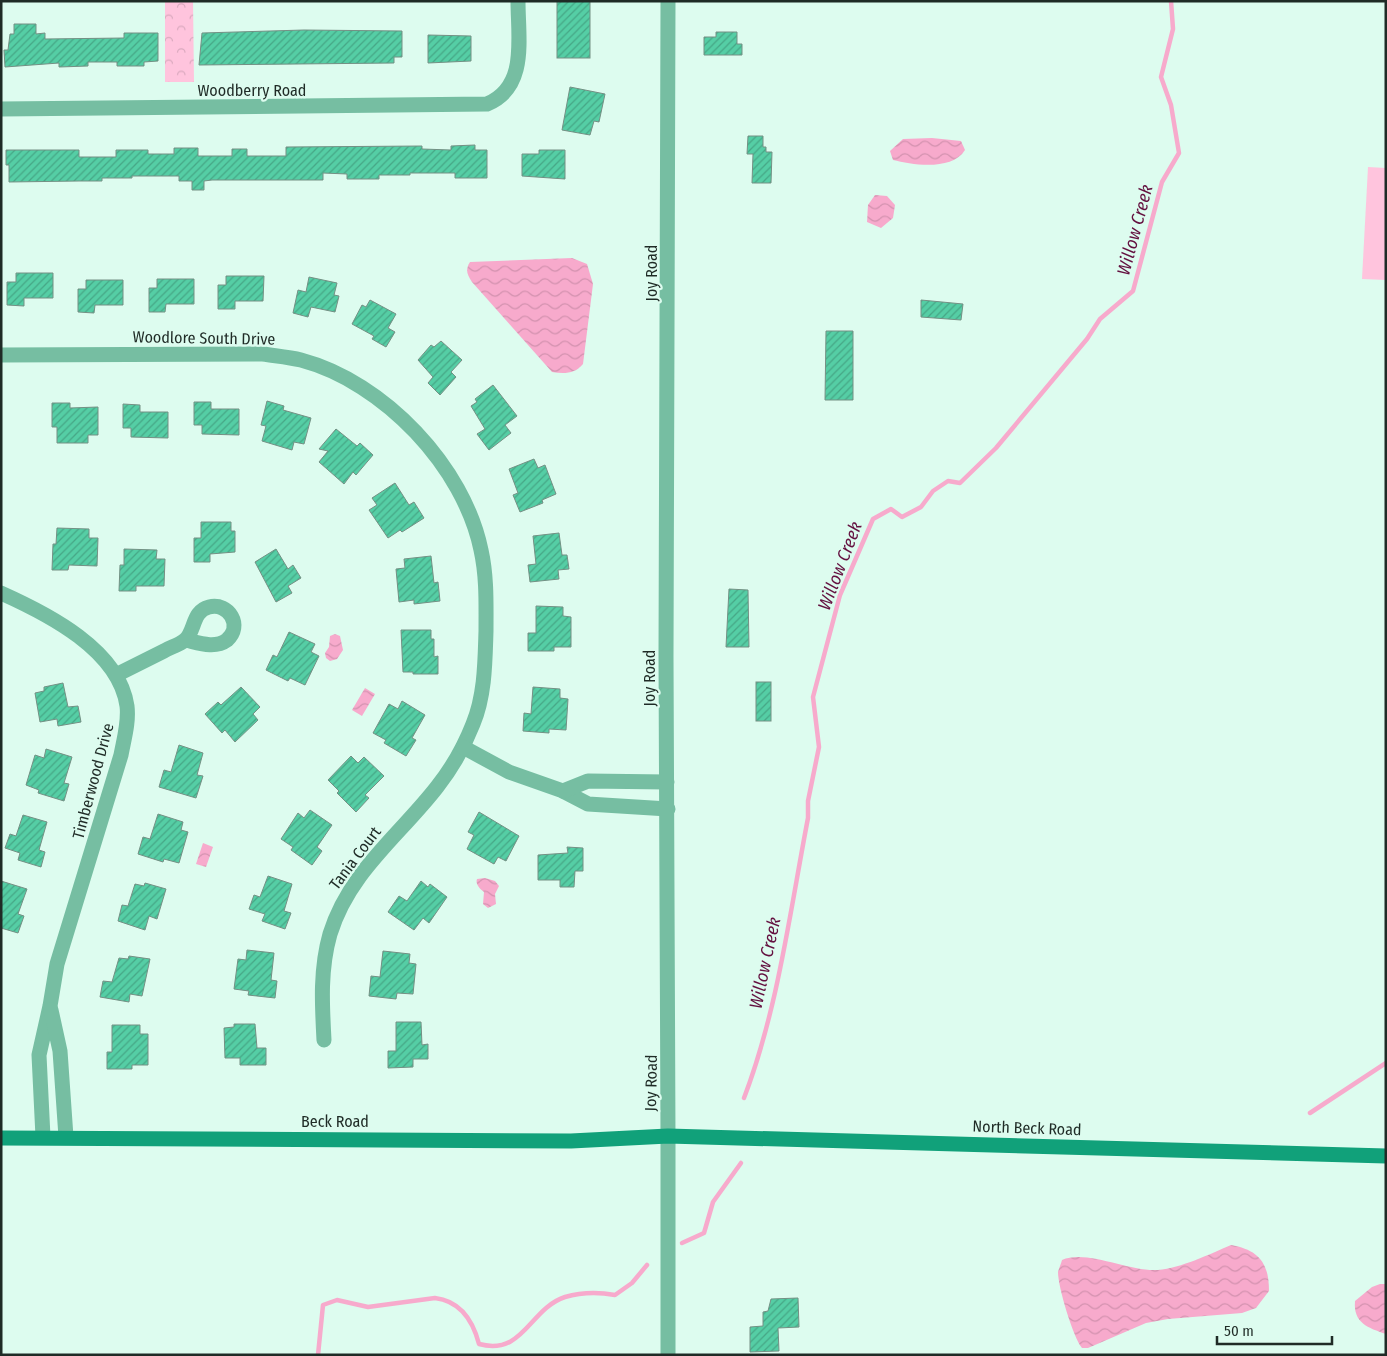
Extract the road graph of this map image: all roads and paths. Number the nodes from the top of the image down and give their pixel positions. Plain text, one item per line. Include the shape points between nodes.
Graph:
1 (518, 1) edge
2 (668, 1) edge
3 (1, 109) edge
4 (1, 355) edge
5 (1, 593) edge
6 (186, 640) dead end
7 (116, 675) junction
8 (463, 747) junction
9 (667, 782) junction
10 (563, 791) junction
11 (668, 809) junction
12 (50, 1006) junction
13 (324, 1040) dead end
14 (668, 1136) junction
15 (42, 1137) junction
16 (66, 1137) junction
17 (1, 1138) edge
18 (1386, 1156) edge
19 (668, 1355) edge

1 - 3 street, Woodberry Road via 516,72 512,84 502,96 487,104
2 - 9 street, Joy Road
4 - 8 street, Woodlore South Drive via 263,354 301,360 328,370 383,403 428,446 452,477 481,549 486,585 484,676 475,722
5 - 7 street, Timberwood Drive via 28,605 73,633 101,656
6 - 7 street
7 - 12 street, Timberwood Drive via 127,706 126,732 57,964
8 - 10 street via 509,772
8 - 13 street, Tania Court via 437,788 383,846 344,900 330,936 323,968
9 - 10 street via 588,781
9 - 11 street, Joy Road
10 - 11 street via 588,804
11 - 14 street, Joy Road
12 - 15 street, Timberwood Drive via 38,1055
12 - 16 street, Timberwood Drive via 60,1051
14 - 16 main road, Beck Road via 571,1141
14 - 18 main road, North Beck Road
14 - 19 street, Joy Road
15 - 16 main road, Beck Road
15 - 17 main road, Beck Road

